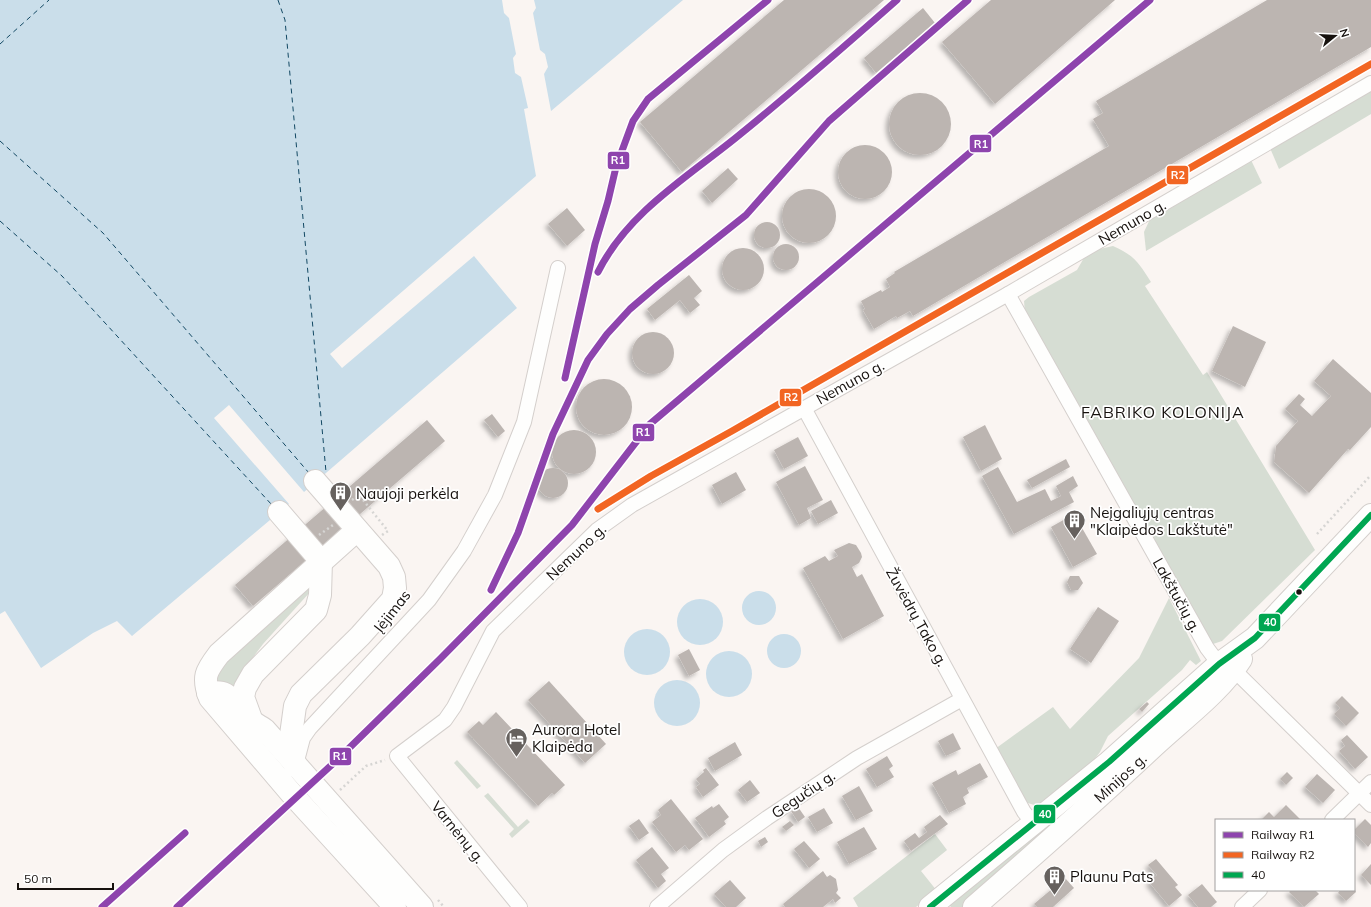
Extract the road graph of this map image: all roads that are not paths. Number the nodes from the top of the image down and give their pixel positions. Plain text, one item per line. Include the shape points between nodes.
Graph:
1 (1371, 83) edge
2 (558, 268) dead end
3 (1008, 294) junction
4 (804, 408) junction
5 (315, 482) dead end
6 (279, 512) dead end
7 (1371, 515) edge
8 (353, 517) junction
9 (322, 561) junction
10 (1226, 667) junction
11 (208, 693) junction
12 (962, 699) junction
13 (252, 721) junction
14 (397, 756) joint
15 (295, 766) junction
16 (1371, 782) edge
17 (1360, 793) junction
18 (1371, 805) edge
19 (1333, 819) edge
20 (1034, 824) junction
21 (1259, 891) edge
22 (395, 907) edge
23 (422, 907) edge
24 (520, 907) edge
25 (656, 907) edge
26 (931, 907) edge
27 (974, 907) edge
28 (1242, 907) edge

1 - 3 street, Nemuno g.
2 - 15 street via 524,422 496,495 464,551 429,600 310,728 303,738
3 - 4 street, Nemuno g.
3 - 10 street, Lakštučių g. via 1207,648
4 - 12 street, Žuvėdrų Tako g.
4 - 14 street, Nemuno g. via 632,505 597,530 493,631 445,720
5 - 8 main road
6 - 9 main road
7 - 10 main road, Minijos g.
8 - 9 main road
8 - 15 main road via 389,566 394,577 393,599 360,636 301,694 295,706 291,735
9 - 11 main road via 219,654 205,676
9 - 13 main road via 316,610 253,674 245,688 243,697
10 - 17 street, Lakštučių g.
10 - 20 main road, Minijos g.
10 - 27 main road, Minijos g. via 1124,774
11 - 13 main road via 219,692 228,695 244,716
11 - 22 main road via 289,790
12 - 20 street, Žuvėdrų Tako g. via 1024,812
12 - 25 street, Gegučių g. via 857,758 757,825 723,850
13 - 15 main road via 265,730
14 - 24 street, Varnėnų g.
15 - 23 main road
16 - 17 street
17 - 18 street, Lakštučių g.
17 - 19 street
20 - 26 main road, Minijos g.
21 - 28 street

